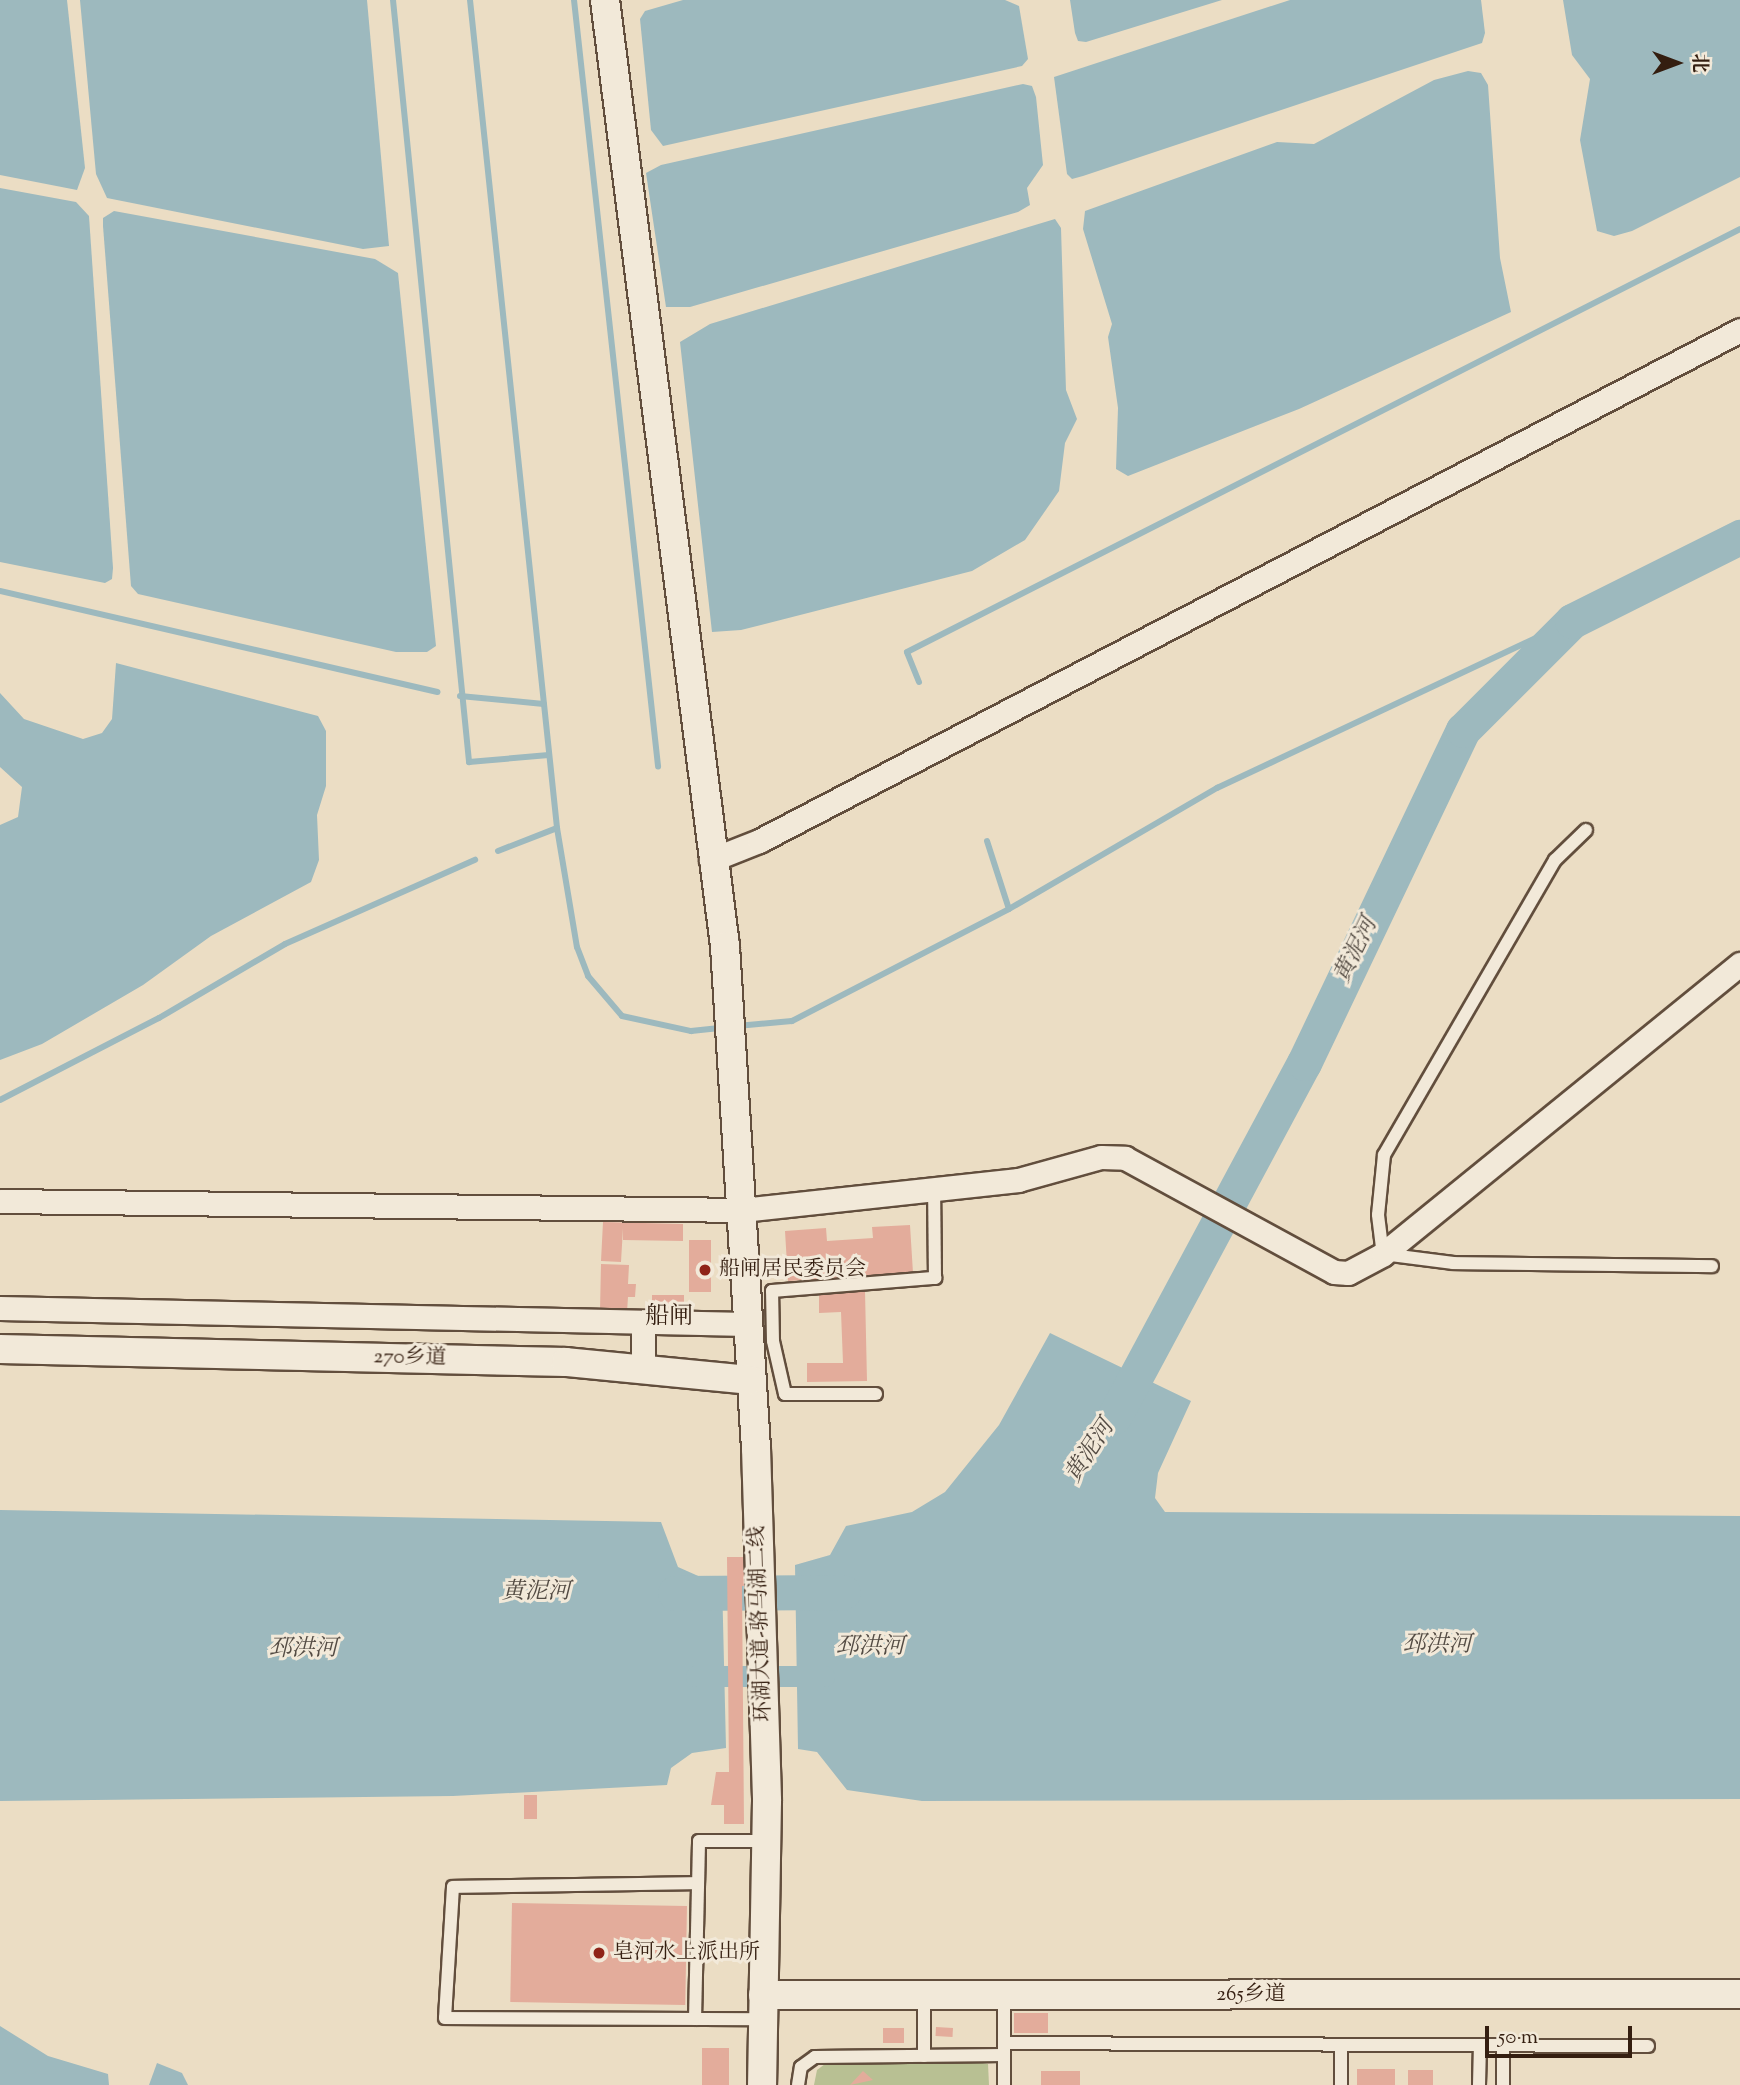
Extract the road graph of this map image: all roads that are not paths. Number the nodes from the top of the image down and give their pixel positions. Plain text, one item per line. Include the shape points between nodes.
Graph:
1 (605, 0) edge
2 (1740, 330) edge
3 (1586, 830) dead end
4 (712, 860) junction
5 (1740, 964) edge
6 (934, 1189) junction
7 (0, 1201) edge
8 (742, 1210) junction
9 (1383, 1254) junction
10 (1712, 1266) dead end
11 (0, 1308) edge
12 (643, 1322) junction
13 (747, 1324) junction
14 (0, 1349) edge
15 (643, 1370) junction
16 (750, 1380) junction
17 (876, 1394) dead end
18 (766, 1842) junction
19 (698, 1883) junction
20 (1740, 1994) edge
21 (924, 1995) junction
22 (1004, 1995) junction
23 (763, 2007) junction
24 (695, 2019) junction
25 (1341, 2045) junction
26 (1480, 2045) junction
27 (1503, 2045) junction
28 (1648, 2046) dead end
29 (1004, 2049) junction
30 (924, 2056) junction
31 (762, 2085) edge
32 (798, 2085) edge
33 (1004, 2085) edge
34 (1340, 2085) edge
35 (1479, 2085) edge
36 (1503, 2085) edge

1 - 4 street
2 - 4 street via 759,841
3 - 9 lane via 1555,860 1384,1155 1378,1215
4 - 8 street via 725,946
5 - 9 street
6 - 8 street
6 - 9 street via 1018,1180 1101,1157 1142,1162 1334,1272 1358,1270
6 - 17 lane via 935,1278 772,1291 773,1341 785,1394
7 - 8 street
8 - 13 street
9 - 10 lane via 1452,1263
11 - 12 street
12 - 13 street
12 - 15 street
13 - 16 street
14 - 15 street, 270乡道 via 566,1362
15 - 16 street, 270乡道
16 - 18 street, 环湖大道-骆马湖二线 via 756,1448
18 - 19 lane via 699,1841
18 - 23 street
19 - 24 lane
19 - 24 lane via 453,1887 445,2018
20 - 22 street, 265乡道
21 - 22 street, 265乡道
21 - 23 street, 265乡道
21 - 30 lane
22 - 29 lane
23 - 24 lane
23 - 31 street
25 - 26 lane
25 - 29 lane
25 - 34 lane
26 - 27 lane
26 - 35 lane
27 - 28 lane
27 - 36 lane
29 - 30 lane
29 - 33 lane
30 - 32 lane via 815,2057 801,2067

